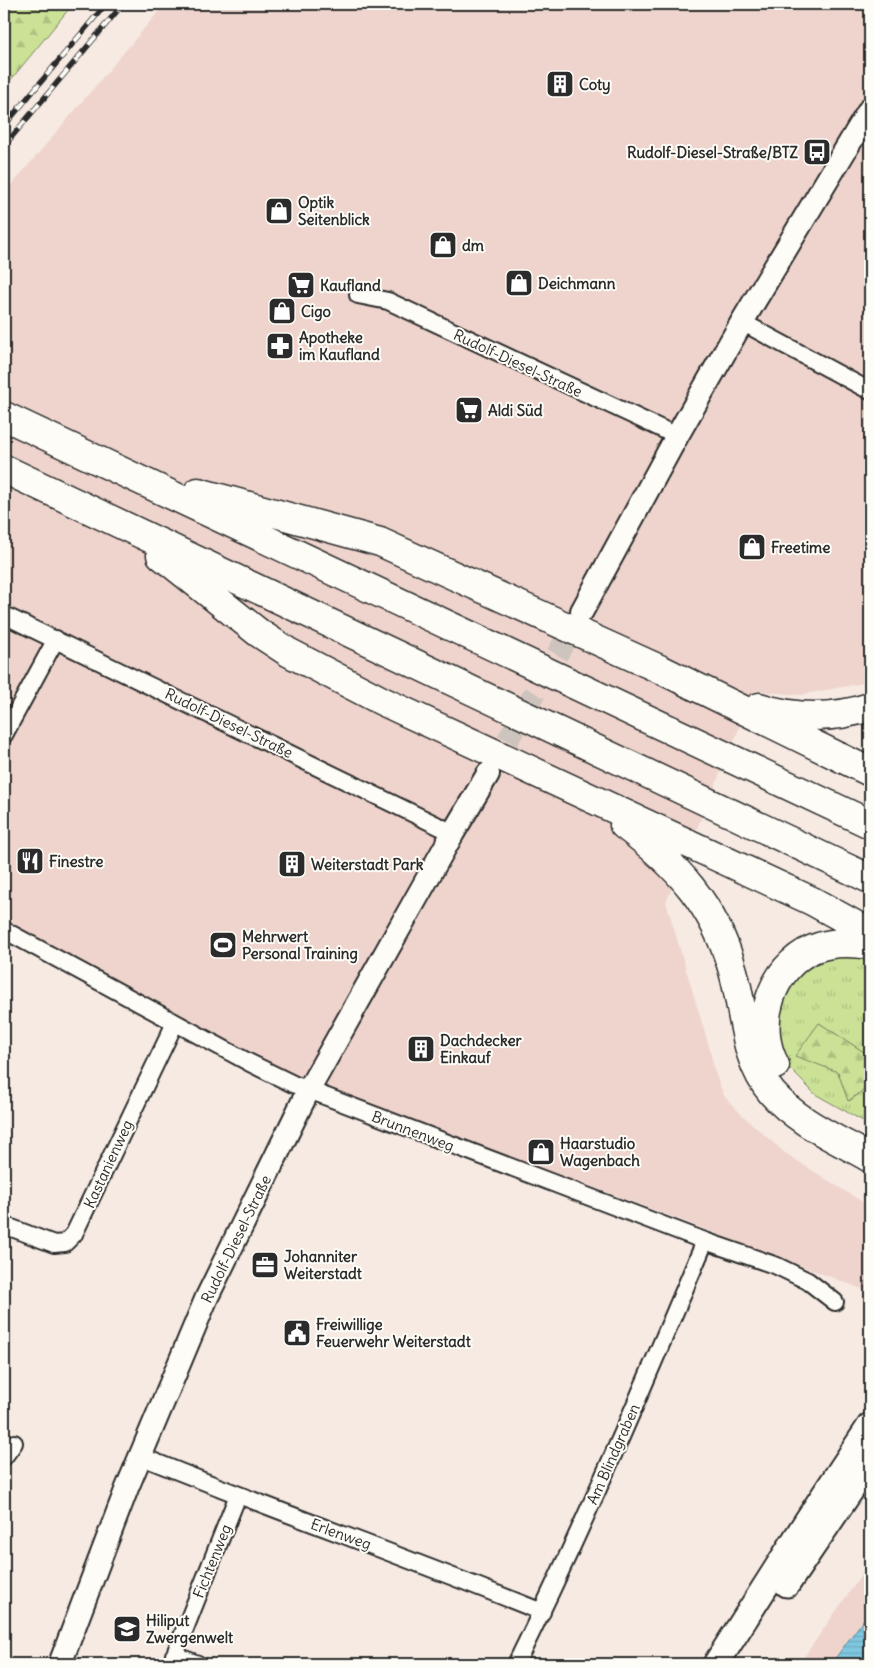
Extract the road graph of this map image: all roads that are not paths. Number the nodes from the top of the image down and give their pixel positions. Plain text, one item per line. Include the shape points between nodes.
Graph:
1 (870, 109) edge
2 (358, 295) dead end
3 (742, 322) junction
4 (870, 391) edge
5 (4, 416) edge
6 (678, 436) junction
7 (4, 469) edge
8 (118, 469) junction
9 (123, 525) junction
10 (582, 611) tunnel mouth
11 (4, 615) edge
12 (56, 640) junction
13 (664, 671) junction
14 (870, 707) edge
15 (4, 735) edge
16 (870, 772) edge
17 (488, 774) tunnel mouth
18 (546, 777) junction
19 (870, 824) edge
20 (453, 832) junction
21 (870, 879) edge
22 (4, 930) edge
23 (870, 933) edge
24 (870, 945) edge
25 (175, 1023) junction
26 (308, 1091) junction
27 (870, 1137) edge
28 (870, 1158) edge
29 (4, 1225) edge
30 (705, 1241) junction
31 (835, 1302) dead end
32 (870, 1426) edge
33 (14, 1443) dead end
34 (4, 1456) edge
35 (140, 1456) junction
36 (870, 1462) edge
37 (238, 1496) junction
38 (542, 1612) junction
39 (172, 1660) edge
40 (60, 1664) edge
41 (198, 1664) edge
42 (516, 1664) edge
43 (716, 1664) edge
44 (736, 1664) edge

1 - 3 street
2 - 6 street, Rudolf-Diesel-Straße via 388,301
3 - 4 street
3 - 6 street
5 - 8 highway
6 - 10 street
7 - 9 highway
8 - 13 highway via 380,542
8 - 19 highway
9 - 18 highway via 259,633 288,652 382,701
9 - 21 highway
11 - 12 street, Rudolf-Diesel-Straße
12 - 15 street
12 - 20 street, Rudolf-Diesel-Straße
13 - 14 highway via 784,714 835,716
13 - 16 highway
17 - 20 street, Rudolf-Diesel-Straße
18 - 23 highway via 812,901
18 - 28 highway via 623,825 668,861 688,883 720,934 733,971 751,1055 759,1075 786,1107
20 - 26 street, Rudolf-Diesel-Straße
22 - 25 street, Brunnenweg
24 - 27 highway via 842,942 801,956 779,978 771,994 765,1031 773,1062 786,1082 814,1104
25 - 26 street, Brunnenweg
25 - 29 street, Kastanienweg via 74,1234 65,1243 54,1244
26 - 30 street, Brunnenweg
26 - 35 street, Rudolf-Diesel-Straße via 207,1297
30 - 31 street, Brunnenweg via 795,1274
30 - 38 street, Am Blindgraben via 653,1366
32 - 43 main road
33 - 34 street
35 - 37 street, Erlenweg
35 - 40 street, Rudolf-Diesel-Straße
36 - 44 main road
37 - 38 street, Erlenweg
37 - 39 street, Fichtenweg
38 - 42 street, Am Blindgraben
39 - 41 street, Fichtenweg

